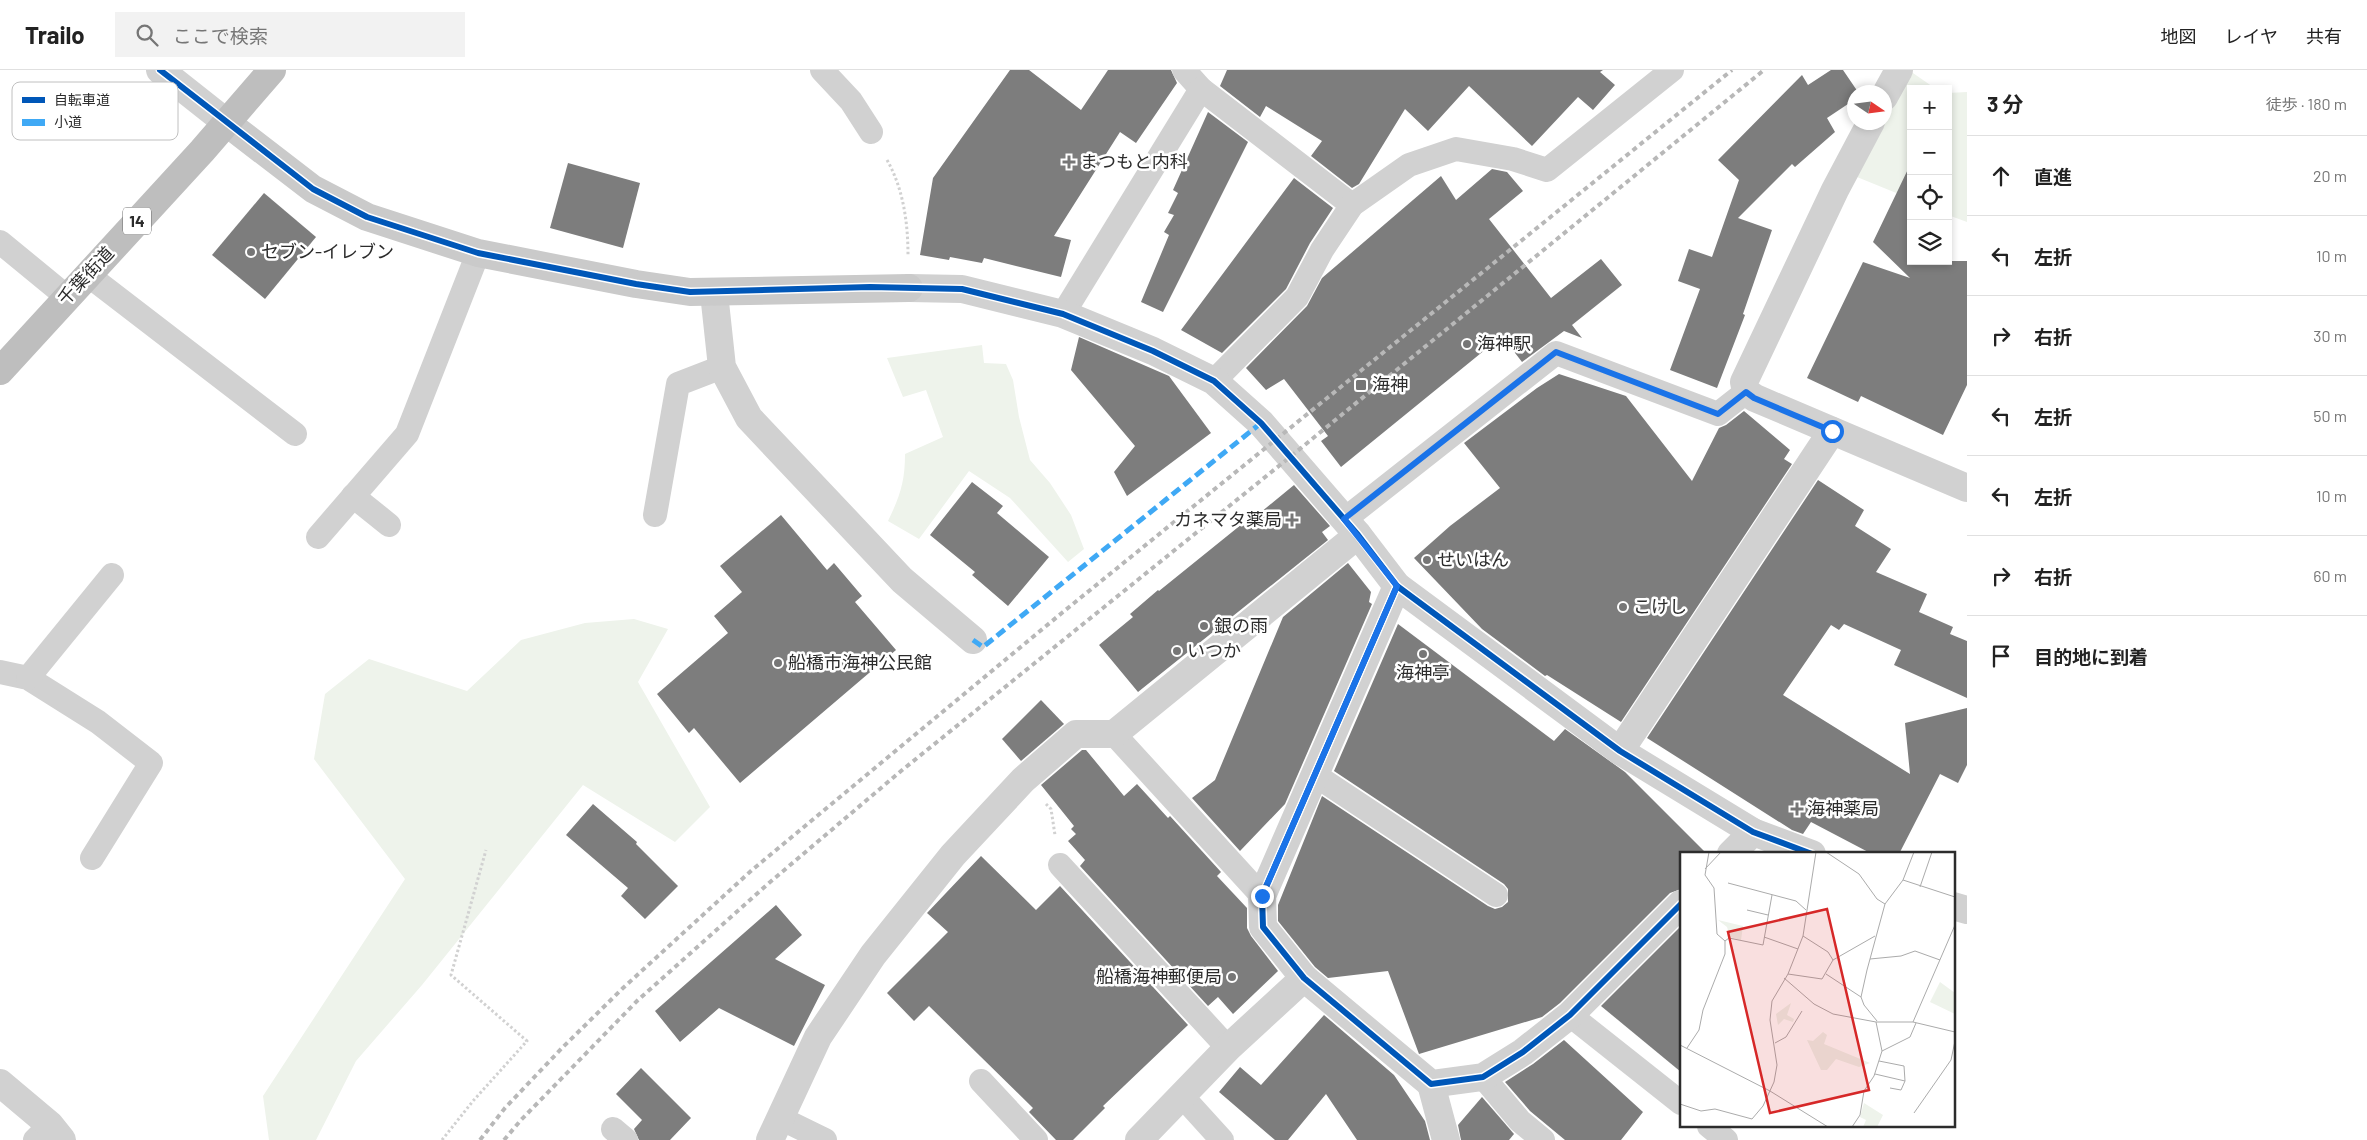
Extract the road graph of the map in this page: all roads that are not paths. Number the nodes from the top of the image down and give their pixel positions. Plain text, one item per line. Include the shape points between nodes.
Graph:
1 (160, 70) edge
2 (272, 70) edge
3 (822, 70) edge
4 (1184, 70) edge
5 (1672, 70) edge
6 (1899, 70) edge
7 (175, 82) edge
8 (178, 85) edge
9 (1891, 85) edge
10 (1201, 89) junction
11 (227, 124) junction
12 (1867, 130) edge
13 (871, 132) road end
14 (1352, 204) junction
15 (0, 242) edge
16 (478, 253) junction
17 (88, 275) junction
18 (714, 293) junction
19 (68, 297) junction
20 (1063, 314) junction
21 (722, 368) junction
22 (1, 369) edge
23 (1214, 381) junction
24 (1746, 392) junction
25 (1832, 431) junction
26 (296, 434) dead end
27 (1967, 488) edge
28 (353, 496) junction
29 (655, 514) dead end
30 (389, 526) dead end
31 (1351, 527) junction
32 (318, 537) dead end
33 (112, 576) dead end
34 (1397, 586) junction
35 (973, 640) dead end
36 (0, 672) edge
37 (28, 678) junction
38 (1114, 734) junction
39 (1620, 751) junction
40 (1315, 775) junction
41 (1752, 832) junction
42 (1732, 852) edge
43 (1807, 852) edge
44 (92, 858) dead end
45 (1060, 865) road end
46 (1496, 895) dead end
47 (1262, 896) junction
48 (1680, 905) edge
49 (1954, 906) edge
50 (1967, 910) edge
51 (1304, 978) junction
52 (1570, 1015) junction
53 (1228, 1048) junction
54 (1483, 1077) junction
55 (980, 1081) dead end
56 (0, 1083) edge
57 (1431, 1084) junction
58 (1182, 1096) junction
59 (1680, 1103) edge
60 (1711, 1128) edge
61 (775, 1129) edge
62 (49, 1135) edge
63 (826, 1140) edge
64 (1036, 1140) edge
65 (1139, 1140) edge
66 (1222, 1140) edge
67 (1446, 1140) edge
68 (1543, 1140) edge
69 (1726, 1140) edge

1 - 7 street
2 - 11 highway, 千葉街道 / 14
3 - 13 lane via 851,101
4 - 10 lane
5 - 14 lane via 1547,170 1513,159 1456,148 1409,165
6 - 9 street
8 - 11 street
10 - 14 lane
10 - 20 lane
11 - 16 street via 313,189 367,218
11 - 17 highway, 千葉街道 / 14
12 - 24 street via 1744,382
14 - 23 lane via 1297,297
15 - 19 lane
16 - 18 street via 636,284
16 - 28 lane via 407,434
17 - 19 highway, 千葉街道 / 14
17 - 26 lane
18 - 20 street via 870,287 962,289
18 - 21 street
19 - 22 highway, 千葉街道 / 14
20 - 23 street via 1153,351
21 - 29 lane via 678,384
21 - 35 street via 749,418 902,580
23 - 31 street via 1261,423
24 - 25 street
24 - 31 lane via 1718,414 1556,352
25 - 27 street
25 - 39 street
28 - 30 lane
28 - 32 lane
31 - 34 street
31 - 38 street
33 - 37 lane
34 - 39 street
34 - 40 street
36 - 37 lane
37 - 44 lane via 98,722 150,763
38 - 47 lane
38 - 61 street via 1076,734 1023,780 953,855 872,955 818,1037
39 - 41 street
40 - 46 lane
40 - 47 street
41 - 42 street
41 - 43 street
45 - 53 lane
47 - 51 street via 1263,927
48 - 52 street
49 - 50 street
51 - 53 street
51 - 57 street
52 - 54 street via 1523,1052
52 - 59 lane
53 - 58 street
54 - 57 street
54 - 68 lane via 1520,1121
55 - 64 lane
56 - 62 street
57 - 67 street
58 - 65 street
58 - 66 lane
60 - 69 lane
61 - 63 lane

